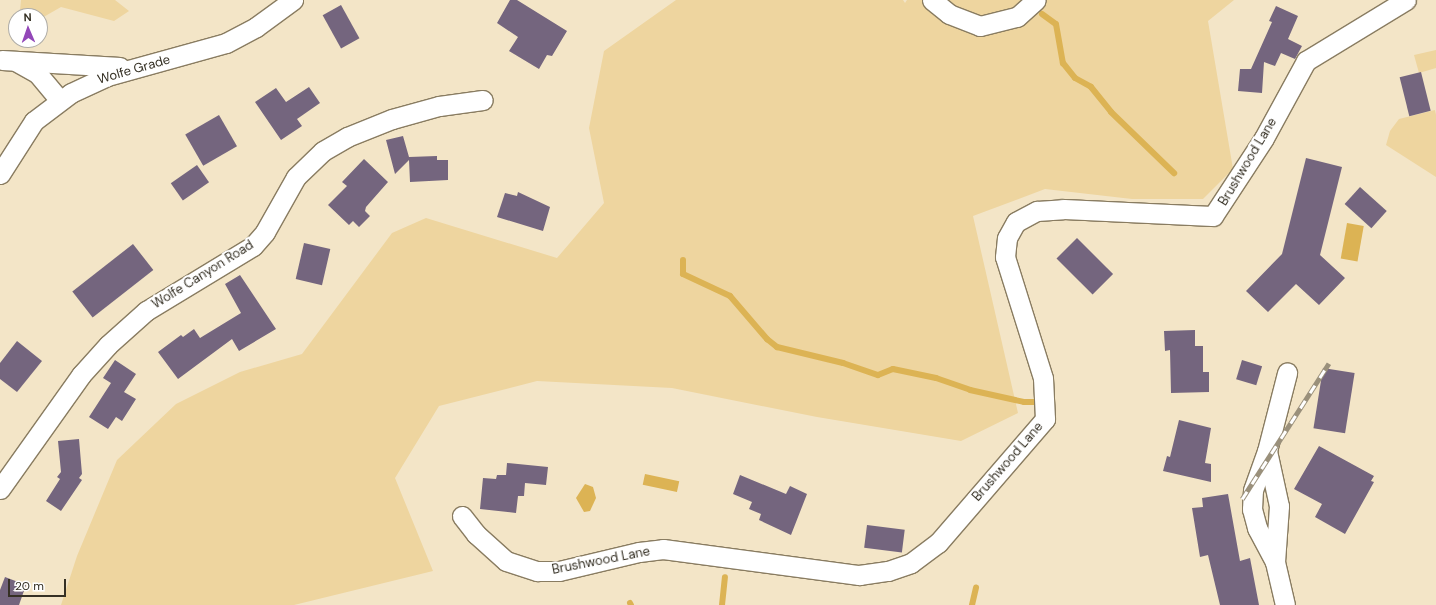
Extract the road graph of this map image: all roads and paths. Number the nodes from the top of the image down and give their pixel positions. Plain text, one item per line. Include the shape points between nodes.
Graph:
1 (293, 0) edge
2 (932, 0) edge
3 (1036, 0) edge
4 (1406, 0) edge
5 (1, 60) edge
6 (139, 67) junction
7 (60, 100) junction
8 (483, 100) dead end
9 (0, 174) edge
10 (1287, 373) dead end
11 (1267, 451) junction
12 (0, 489) edge
13 (462, 516) dead end
14 (1275, 562) junction
15 (1286, 605) edge

1 - 6 street, Wolfe Grade via 256,28 226,43
2 - 3 street via 949,14 980,26 1017,17
4 - 13 street, Brushwood Lane via 1345,34 1306,61 1264,138 1213,216 1063,209 1037,211 1016,222 1006,238 1005,257 1043,378 1044,419 938,543 911,563 882,573 859,575 662,550 638,552 559,571 537,571 506,561 476,534
5 - 6 street
5 - 7 street via 31,68
6 - 7 street, Wolfe Grade via 94,81
7 - 9 street, Wolfe Grade via 25,132
8 - 12 street, Wolfe Canyon Road via 439,106 398,117 347,137 323,151 296,177 265,232 253,246 146,311 108,345 81,375
10 - 11 street
11 - 14 street via 1279,506
11 - 14 street via 1253,490 1252,509 1256,528
14 - 15 street

